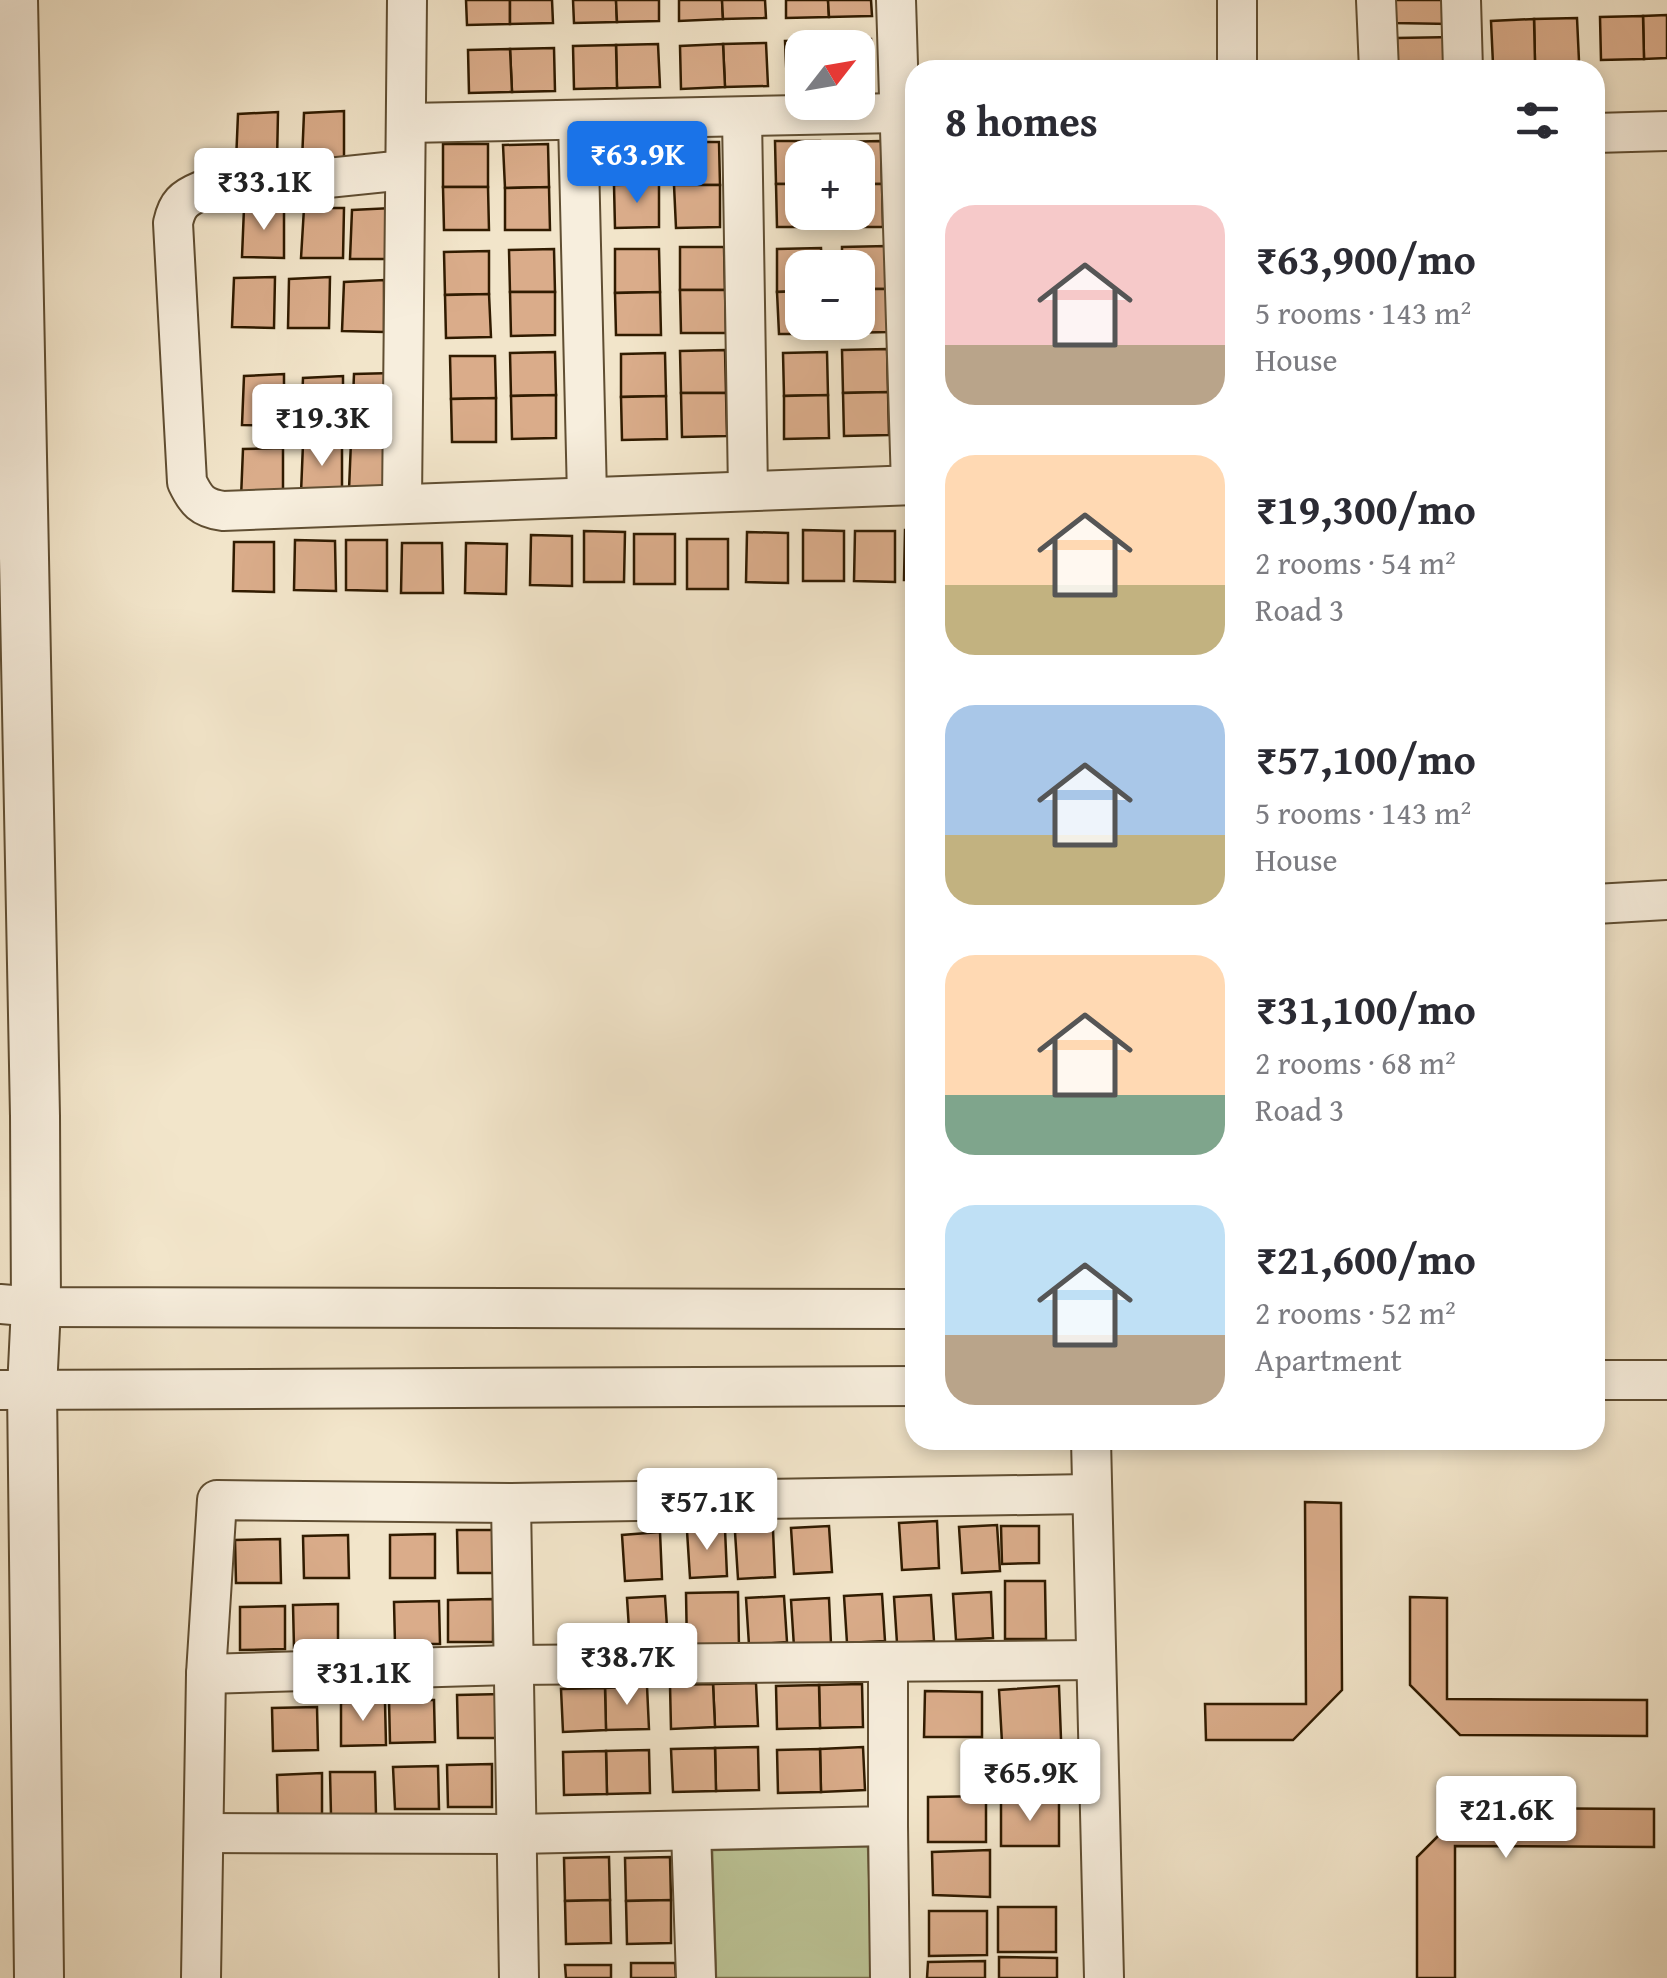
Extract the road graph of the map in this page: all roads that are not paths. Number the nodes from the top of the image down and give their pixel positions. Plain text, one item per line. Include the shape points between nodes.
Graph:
1 (14, 0) edge
2 (407, 0) edge
3 (896, 0) edge
4 (1237, 0) edge
5 (1376, 0) edge
6 (1460, 0) edge
7 (1236, 60) edge
8 (1379, 60) edge
9 (1463, 60) edge
10 (899, 114) junction
11 (742, 116) junction
12 (578, 120) junction
13 (406, 123) junction
14 (1667, 131) edge
15 (1605, 133) edge
16 (405, 170) junction
17 (905, 273) edge
18 (905, 485) edge
19 (748, 491) junction
20 (587, 496) junction
21 (402, 502) junction
22 (1667, 900) edge
23 (1605, 903) edge
24 (18, 1305) edge
25 (905, 1309) edge
26 (1605, 1380) edge
27 (1667, 1380) edge
28 (905, 1386) edge
29 (16, 1390) edge
30 (1091, 1450) edge
31 (1090, 1494) junction
32 (511, 1502) junction
33 (1095, 1660) junction
34 (888, 1662) junction
35 (514, 1666) junction
36 (206, 1674) junction
37 (888, 1826) junction
38 (18, 1830) edge
39 (690, 1831) junction
40 (204, 1833) junction
41 (516, 1834) junction
42 (40, 1978) edge
43 (201, 1978) edge
44 (519, 1978) edge
45 (696, 1978) edge
46 (890, 1978) edge
47 (1104, 1978) edge

1 - 24 street
2 - 13 street
3 - 10 street
4 - 7 street
5 - 8 street
6 - 9 street
10 - 11 street
10 - 17 street
11 - 12 street
11 - 19 street
12 - 13 street
12 - 20 street
13 - 16 street
14 - 15 street
16 - 21 street
16 - 21 street via 201,191 176,208 174,223 186,482 194,498 223,511
18 - 19 street
19 - 20 street
20 - 21 street
22 - 23 street
24 - 25 street
24 - 29 street
26 - 27 street
28 - 29 street
29 - 38 street
30 - 31 street
31 - 32 street
31 - 33 street
32 - 35 street
32 - 36 street via 217,1500
33 - 34 street
33 - 47 street
34 - 35 street
34 - 37 street
35 - 36 street
35 - 41 street
36 - 40 street
37 - 39 street
37 - 46 street
38 - 42 street
39 - 41 street
39 - 45 street
40 - 41 street
40 - 43 street
41 - 44 street

